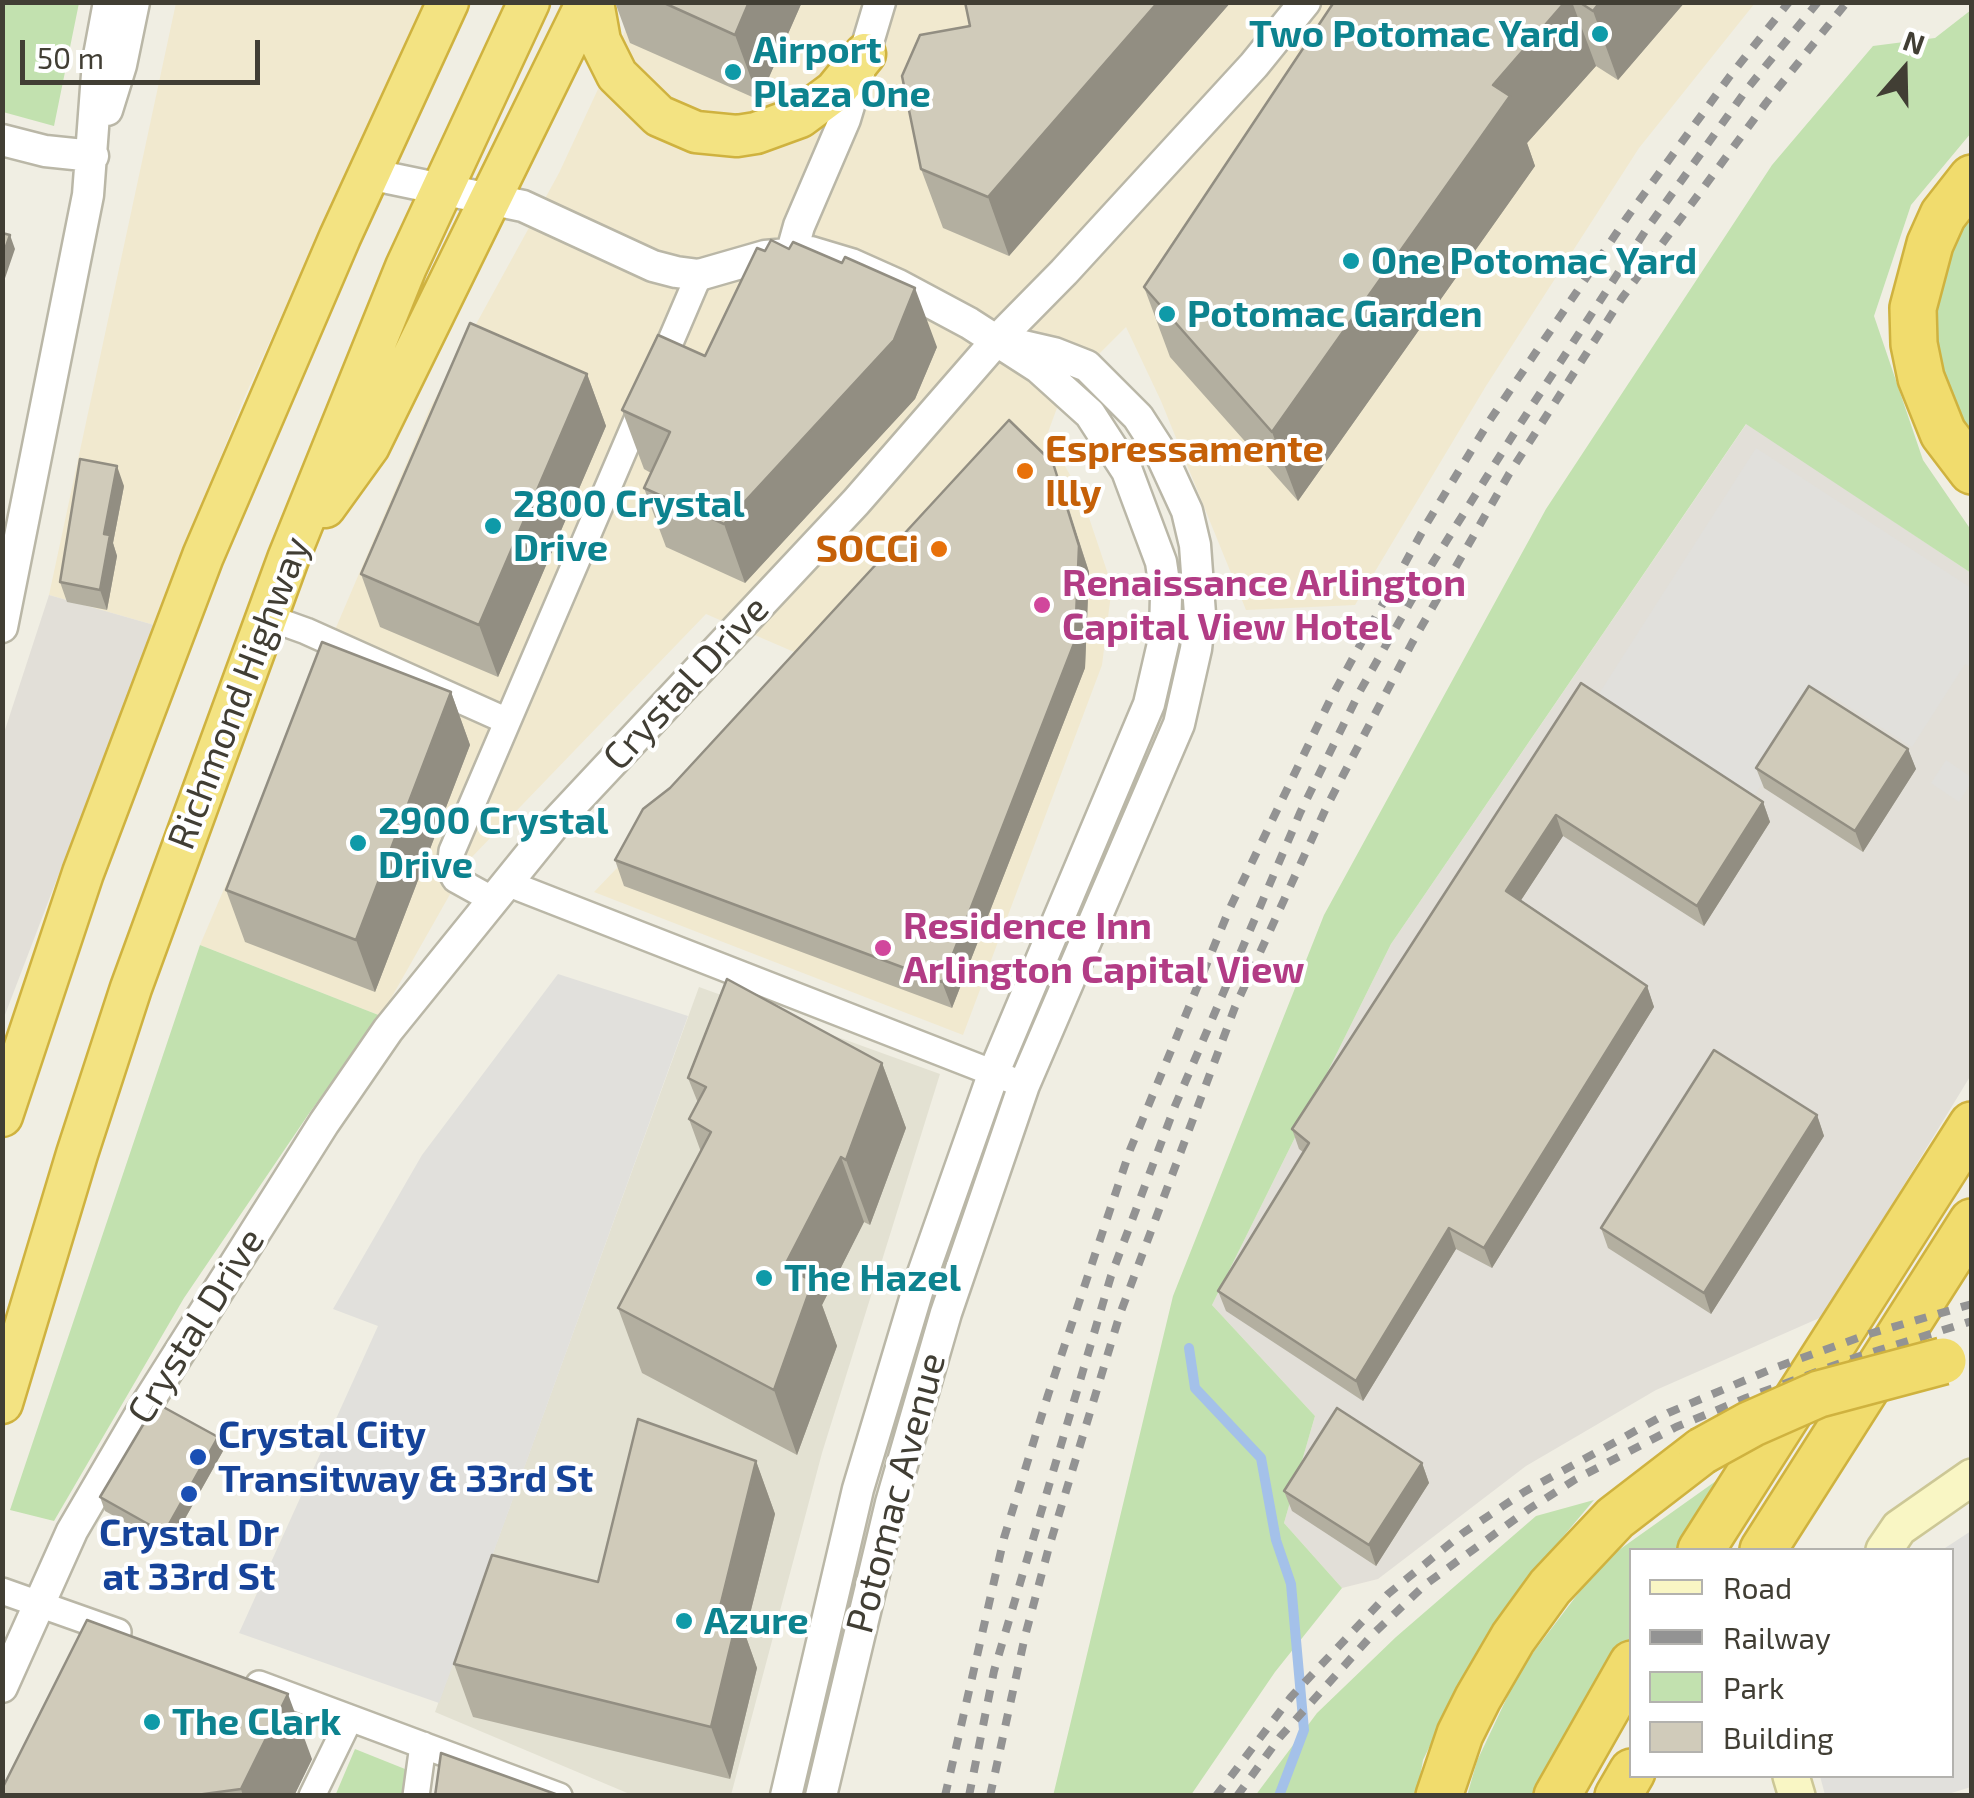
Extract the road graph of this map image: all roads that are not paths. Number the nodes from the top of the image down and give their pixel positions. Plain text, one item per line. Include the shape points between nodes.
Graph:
1 (109, 2) edge
2 (134, 2) edge
3 (448, 2) edge
4 (529, 2) edge
5 (590, 2) edge
6 (880, 2) edge
7 (1306, 2) edge
8 (865, 54) junction
9 (2, 140) edge
10 (92, 156) junction
11 (368, 174) junction
12 (1972, 178) edge
13 (442, 189) junction
14 (491, 201) junction
15 (792, 252) junction
16 (699, 274) junction
17 (997, 340) junction
18 (1972, 471) edge
19 (288, 559) junction
20 (267, 617) junction
21 (2, 627) edge
22 (507, 721) junction
23 (500, 891) junction
24 (994, 1072) junction
25 (1024, 1085) junction
26 (2, 1116) edge
27 (1972, 1125) edge
28 (1972, 1222) edge
29 (1957, 1358) edge
30 (2, 1403) edge
31 (1972, 1477) edge
32 (1702, 1548) edge
33 (1764, 1548) edge
34 (1885, 1548) edge
35 (2, 1591) edge
36 (41, 1604) junction
37 (138, 1639) edge
38 (1629, 1669) edge
39 (228, 1673) edge
40 (2, 1687) edge
41 (350, 1718) junction
42 (423, 1745) junction
43 (312, 1796) edge
44 (416, 1796) edge
45 (559, 1796) edge
46 (786, 1796) edge
47 (821, 1796) edge
48 (1439, 1796) edge
49 (1557, 1796) edge

1 - 10 street
2 - 10 street
3 - 11 highway
4 - 13 highway, Richmond Highway
5 - 8 highway via 604,51 629,90 659,116 696,132 756,133 800,117 835,91
5 - 14 highway
6 - 8 street
7 - 17 street, Crystal Drive
8 - 15 street
9 - 10 street
10 - 21 street
11 - 13 street
11 - 26 highway via 190,590 83,873
12 - 18 highway via 1943,215 1913,308 1920,378 1943,432
13 - 14 street
13 - 19 highway, Richmond Highway
14 - 16 street via 523,206 654,266
14 - 19 highway via 368,446
15 - 16 street
15 - 17 street via 851,264
16 - 22 street
17 - 23 street, Crystal Drive
17 - 24 street, Potomac Avenue via 1064,389 1110,440 1152,532 1166,596 1160,668 1137,738
17 - 25 street, Potomac Avenue via 1086,366 1138,418 1187,511 1200,614 1179,724
19 - 20 highway, Richmond Highway
20 - 22 street
20 - 30 highway, Richmond Highway via 131,988
22 - 23 street via 449,860 456,879
23 - 24 street
23 - 36 street, Crystal Drive via 388,1030 198,1317 72,1530
24 - 25 street
24 - 46 street, Potomac Avenue via 892,1367
25 - 47 street, Potomac Avenue via 919,1402
27 - 32 highway
28 - 33 highway
29 - 48 highway, bridge via 1820,1394 1750,1424 1702,1451 1615,1518 1550,1587 1514,1638 1460,1734
31 - 34 main road via 1899,1528
35 - 36 street
36 - 37 street
36 - 40 street, Crystal Drive
38 - 49 highway
39 - 41 street
41 - 42 street
41 - 43 street
42 - 44 street
42 - 45 street

